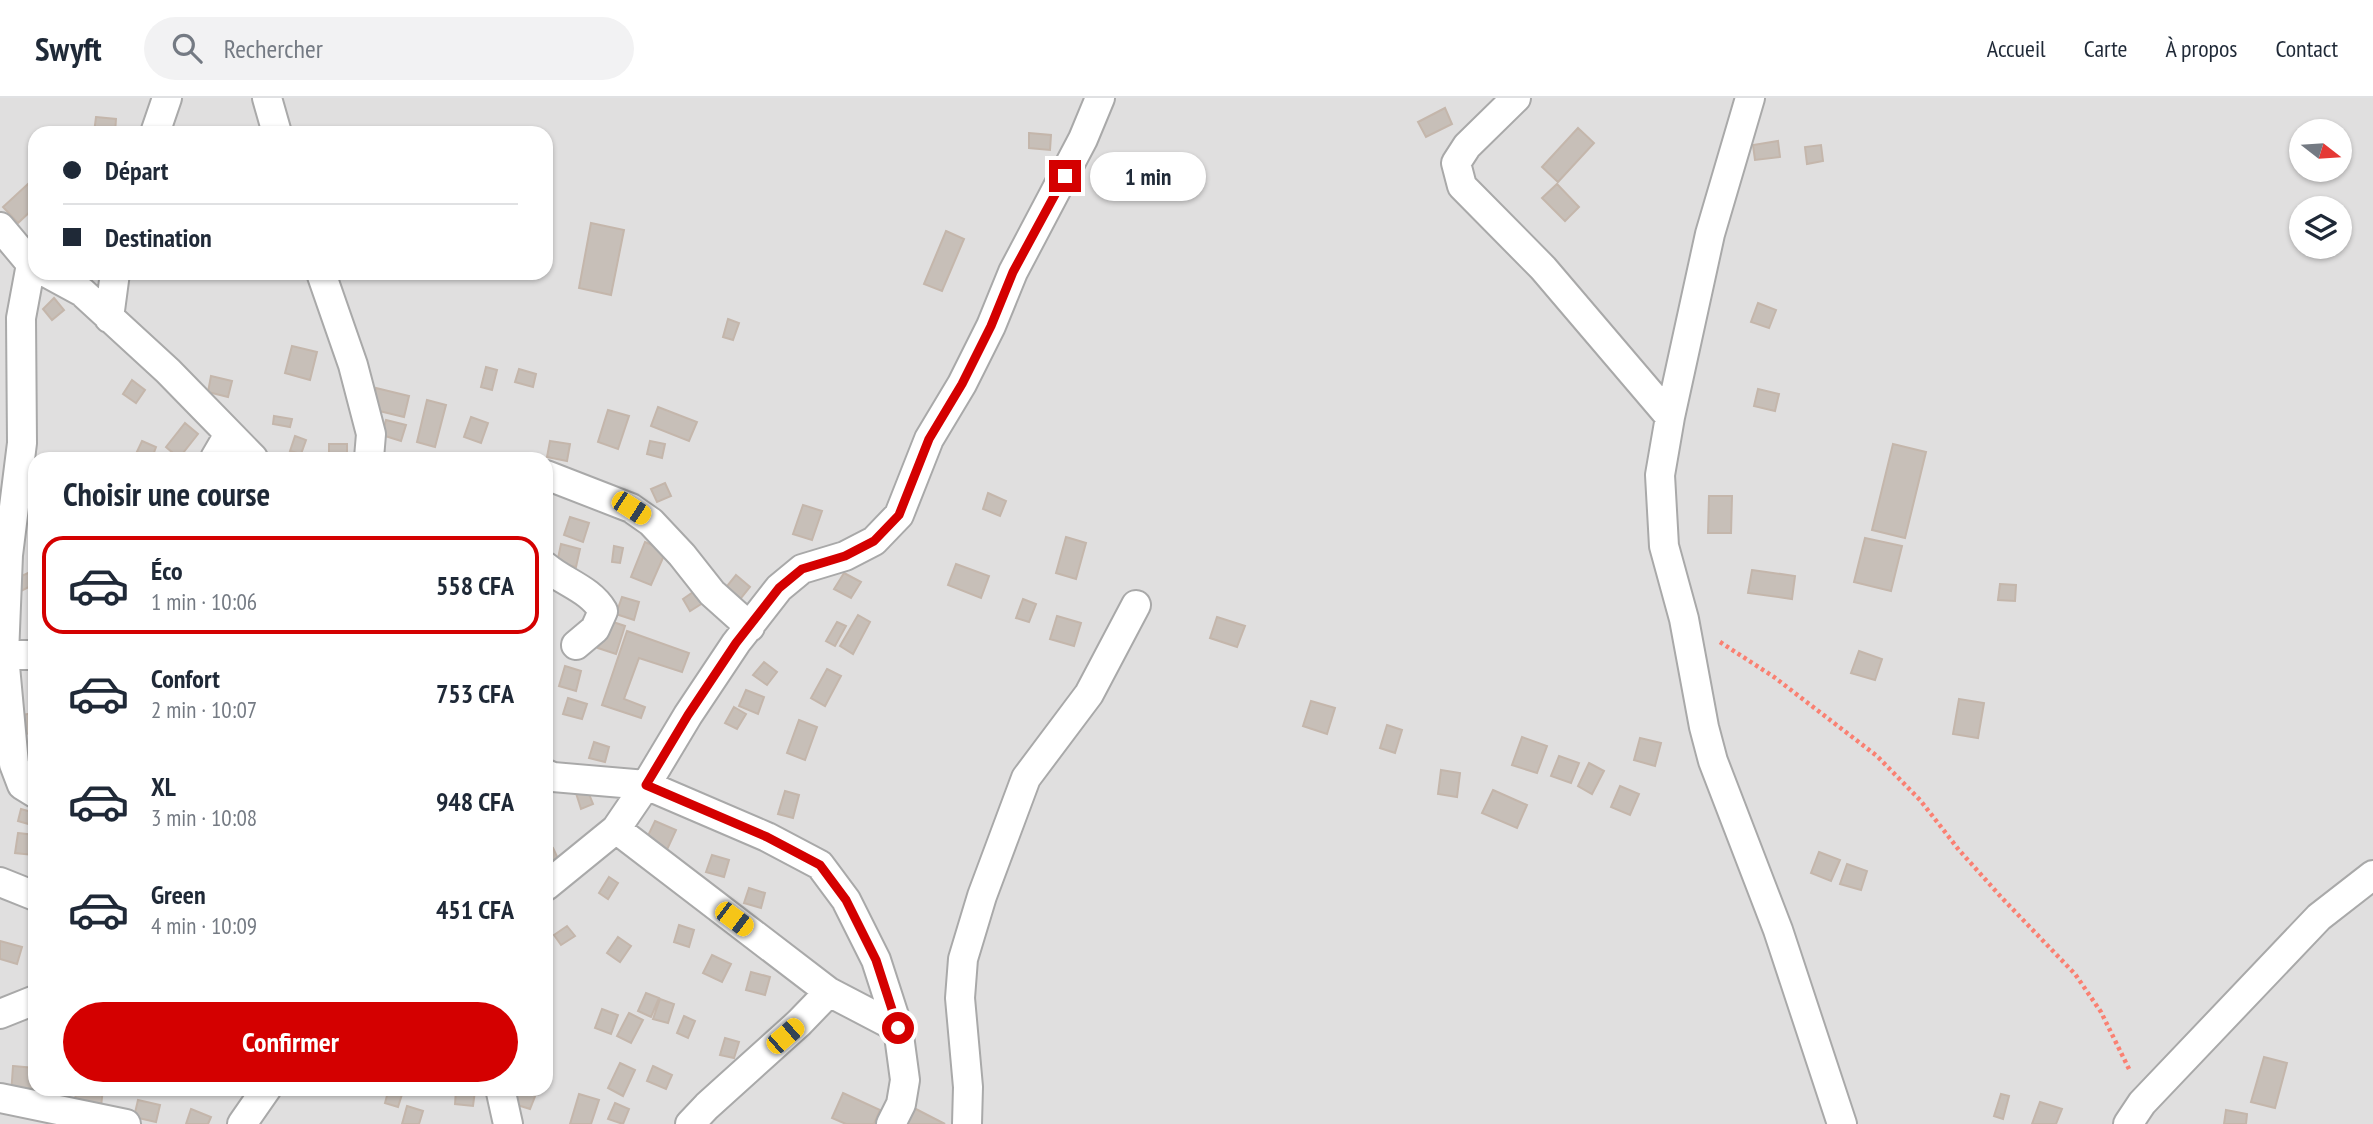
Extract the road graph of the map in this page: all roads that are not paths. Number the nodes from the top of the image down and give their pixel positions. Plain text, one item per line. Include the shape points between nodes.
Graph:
1 (167, 98) edge
2 (267, 98) edge
3 (1100, 98) edge
4 (1516, 98) edge
5 (1750, 98) edge
6 (157, 126) edge
7 (276, 126) edge
8 (0, 227) edge
9 (28, 258) edge
10 (33, 280) edge
11 (60, 280) edge
12 (114, 280) edge
13 (323, 280) edge
14 (109, 318) junction
15 (1670, 417) junction
16 (229, 434) junction
17 (218, 452) edge
18 (247, 452) edge
19 (370, 452) edge
20 (553, 477) edge
21 (553, 571) edge
22 (1136, 605) dead end
23 (750, 627) junction
24 (576, 645) dead end
25 (4, 655) junction
26 (28, 656) edge
27 (553, 776) edge
28 (646, 785) junction
29 (28, 789) edge
30 (616, 829) junction
31 (2373, 875) edge
32 (553, 880) edge
33 (0, 882) edge
34 (28, 893) edge
35 (829, 992) junction
36 (898, 1028) junction
37 (261, 1096) edge
38 (502, 1096) edge
39 (0, 1098) edge
40 (2134, 1114) edge
41 (126, 1124) edge
42 (242, 1124) edge
43 (508, 1124) edge
44 (690, 1124) edge
45 (891, 1124) edge
46 (967, 1124) edge
47 (1842, 1124) edge

1 - 6 street
2 - 7 street
3 - 23 street via 962,384 929,439 899,515 874,541 802,569 779,588
4 - 15 street via 1456,163 1462,186 1543,268
5 - 15 street via 1710,234
8 - 9 street
10 - 25 street via 22,318 22,443 8,555
11 - 14 street via 82,292
12 - 14 street
13 - 19 street via 353,365 371,434
14 - 16 street
15 - 47 street via 1660,475 1664,546 1684,619 1704,727
16 - 17 street
16 - 18 street
20 - 23 street via 631,508 651,522 712,593
21 - 24 street via 582,589 603,611 595,629
22 - 46 street via 1089,694 1026,778 982,897 963,959 960,998
23 - 28 street
25 - 26 street
25 - 29 street via 14,764
27 - 28 street
28 - 30 street
28 - 36 street via 820,865 846,900 876,960
30 - 32 street
30 - 35 street
31 - 40 street via 2319,917
33 - 34 street
35 - 36 street
35 - 44 street
36 - 45 street via 905,1080
37 - 42 street
38 - 43 street
39 - 41 street

